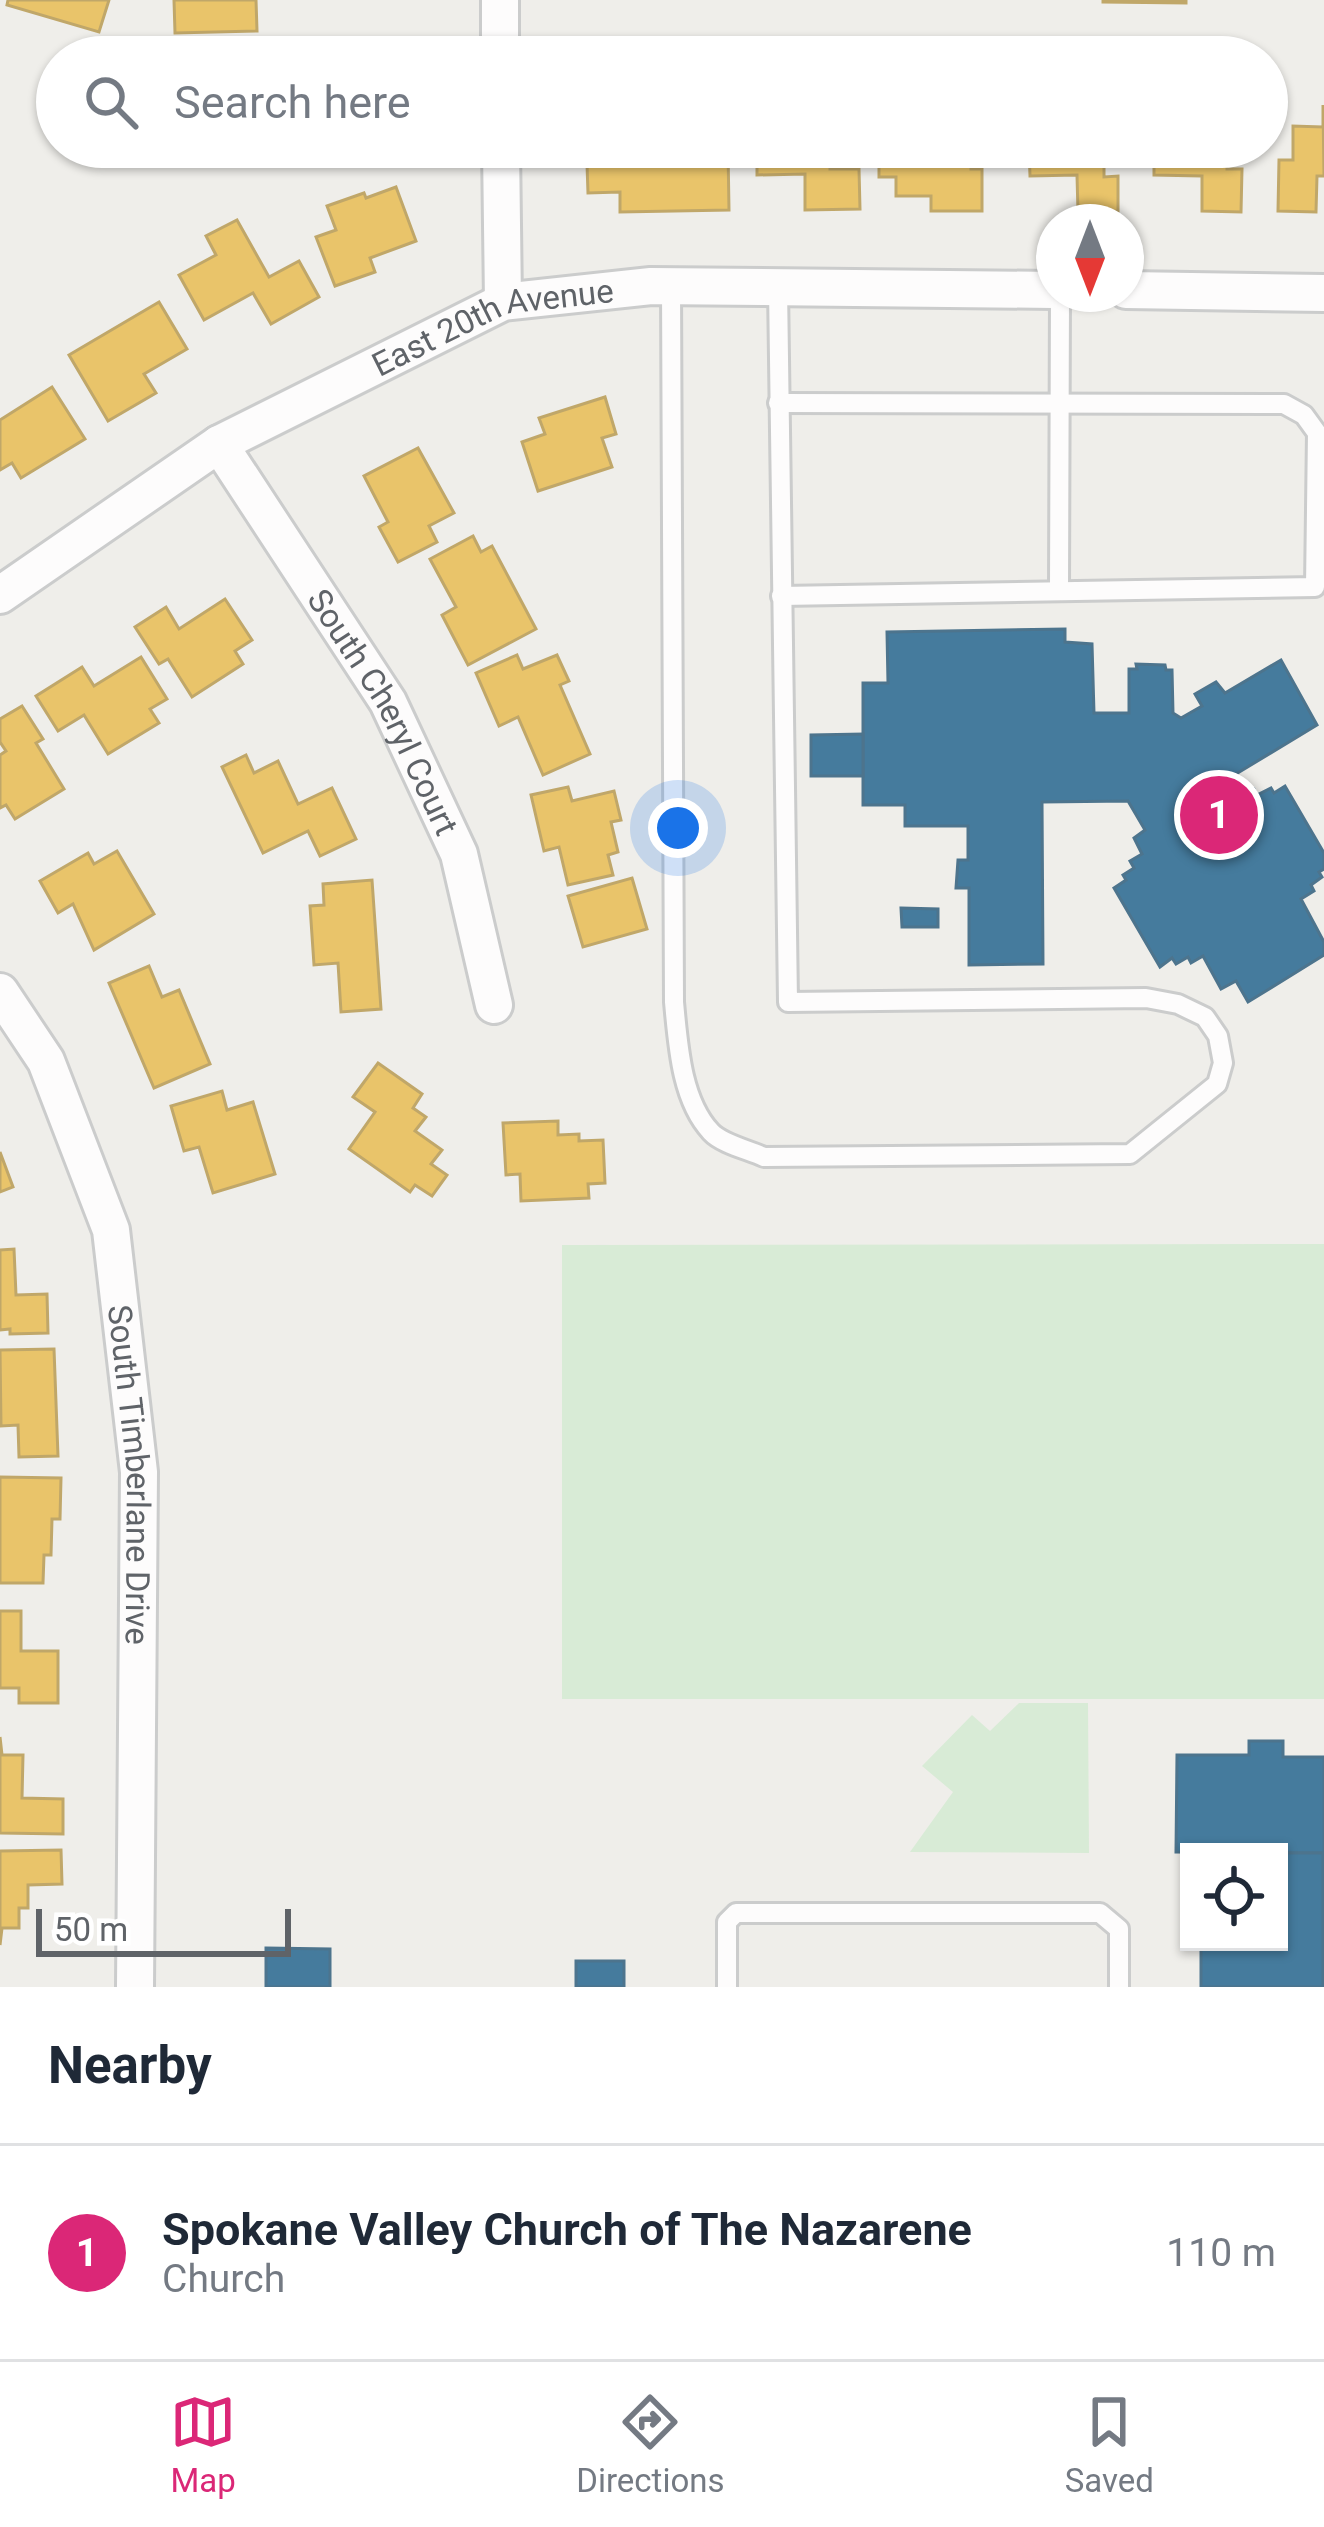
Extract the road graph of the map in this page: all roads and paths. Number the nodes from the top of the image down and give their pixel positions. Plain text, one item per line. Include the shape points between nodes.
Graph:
1 (500, 0) edge
2 (500, 36) edge
3 (501, 168) edge
4 (671, 286) junction
5 (778, 287) junction
6 (1144, 290) edge
7 (1036, 292) edge
8 (1324, 292) edge
9 (503, 302) junction
10 (1057, 312) edge
11 (1059, 402) junction
12 (778, 403) junction
13 (218, 444) junction
14 (1059, 589) junction
15 (0, 595) edge
16 (781, 596) junction
17 (0, 992) edge
18 (494, 1005) dead end
19 (135, 1987) edge
20 (727, 1987) edge
21 (1119, 1987) edge

1 - 2 street
3 - 9 street
4 - 5 street, East 20th Avenue
4 - 9 street, East 20th Avenue
4 - 16 lane via 674,1003 679,1054 712,1134 764,1157 1130,1154 1217,1084 1218,1036 1205,1017 1178,1004 788,1003
5 - 7 street, East 20th Avenue
5 - 12 lane
6 - 8 street
9 - 13 street, East 20th Avenue
10 - 11 lane
11 - 12 lane
11 - 14 lane
11 - 14 lane via 1284,404 1318,433 1315,587
12 - 16 lane
13 - 15 street, East 20th Avenue
13 - 18 street, South Cheryl Court via 388,702 459,854
14 - 16 lane
17 - 19 street, South Timberlane Drive via 46,1061 111,1230 139,1472
20 - 21 lane via 728,1922 736,1913 1100,1913 1119,1929

